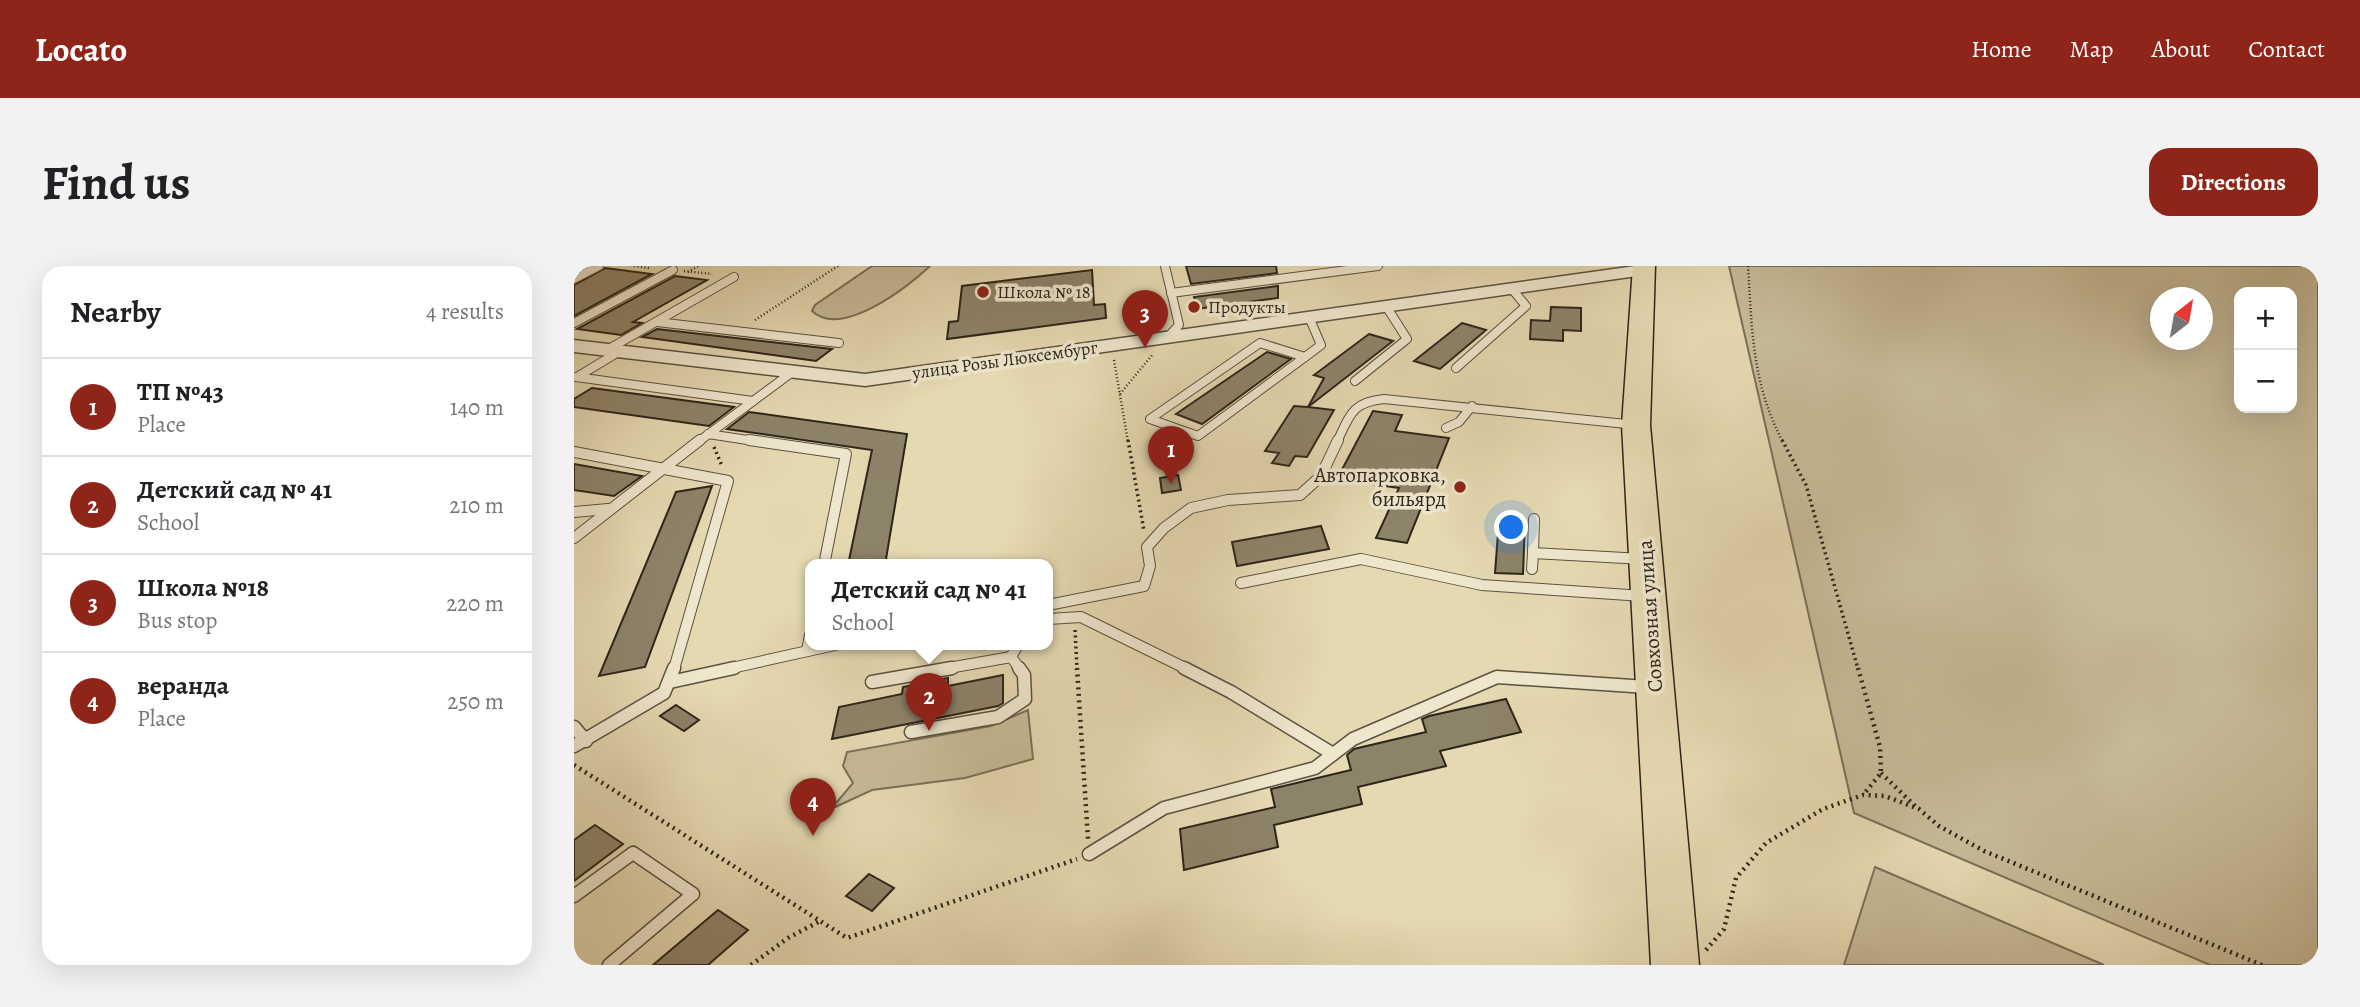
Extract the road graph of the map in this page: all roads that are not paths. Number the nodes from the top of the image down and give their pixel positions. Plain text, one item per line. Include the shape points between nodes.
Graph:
1 (599, 266) edge
2 (1165, 266) edge
3 (1378, 266) edge
4 (1644, 268) edge
5 (673, 270) dead end
6 (734, 277) dead end
7 (574, 279) edge
8 (1512, 289) junction
9 (1171, 293) junction
10 (1386, 306) junction
11 (1309, 317) junction
12 (657, 322) junction
13 (574, 323) edge
14 (1168, 337) junction
15 (839, 343) dead end
16 (574, 346) edge
17 (613, 350) junction
18 (1305, 357) junction
19 (1455, 368) dead end
20 (791, 373) junction
21 (575, 377) edge
22 (1355, 381) dead end
23 (753, 401) junction
24 (1472, 406) junction
25 (1636, 425) junction
26 (1446, 429) dead end
27 (708, 434) junction
28 (574, 452) edge
29 (663, 467) junction
30 (608, 509) junction
31 (574, 512) edge
32 (1534, 519) dead end
33 (574, 538) edge
34 (1533, 553) junction
35 (825, 559) edge
36 (1646, 559) junction
37 (1532, 569) dead end
38 (1241, 583) dead end
39 (1649, 596) junction
40 (1053, 604) edge
41 (1053, 619) edge
42 (807, 650) edge
43 (1015, 650) edge
44 (1011, 657) junction
45 (670, 682) junction
46 (872, 682) dead end
47 (1655, 688) junction
48 (574, 727) edge
49 (911, 732) dead end
50 (580, 743) edge
51 (1333, 754) junction
52 (1089, 854) road end
53 (574, 896) edge
54 (1688, 960) edge
55 (608, 965) edge

1 - 7 lane
2 - 9 lane
3 - 9 lane
4 - 8 street, улица Розы Люксембург
4 - 25 main road, Совхозная улица
5 - 13 lane
6 - 12 lane
8 - 10 street, улица Розы Люксембург
8 - 19 lane via 1526,306
9 - 14 lane via 1179,325
10 - 11 street, улица Розы Люксембург
10 - 22 lane via 1406,339
11 - 14 street, улица Розы Люксембург
11 - 18 lane via 1321,345
12 - 15 lane
12 - 17 lane
14 - 20 street, улица Розы Люксембург via 865,380
16 - 17 street, улица Розы Люксембург
17 - 20 street, улица Розы Люксембург
17 - 21 lane
18 - 18 lane via 1260,343 1150,419 1198,436
20 - 23 lane
21 - 23 lane
23 - 27 lane
24 - 25 lane
24 - 26 lane via 1460,422
24 - 40 lane via 1365,401 1351,412 1321,476 1300,495 1228,500 1191,508 1147,547 1150,566 1144,586
25 - 36 main road, Совхозная улица
27 - 29 lane
27 - 35 lane via 846,454
28 - 29 lane
29 - 30 lane
29 - 45 lane via 728,481
30 - 31 lane
30 - 33 lane
32 - 34 lane
34 - 36 lane
34 - 37 lane
36 - 39 main road, Совхозная улица
38 - 39 lane via 1361,559 1482,585
39 - 47 main road, Совхозная улица
41 - 51 lane via 1081,617 1116,632 1231,692
42 - 45 lane
43 - 44 lane
44 - 46 lane
44 - 49 lane via 1024,675 1025,699 999,717
45 - 50 lane via 664,693
47 - 51 lane via 1497,677 1353,739
47 - 54 main road, Совхозная улица
48 - 50 lane
51 - 52 lane via 1315,768 1164,808
53 - 55 lane via 633,853 693,894

